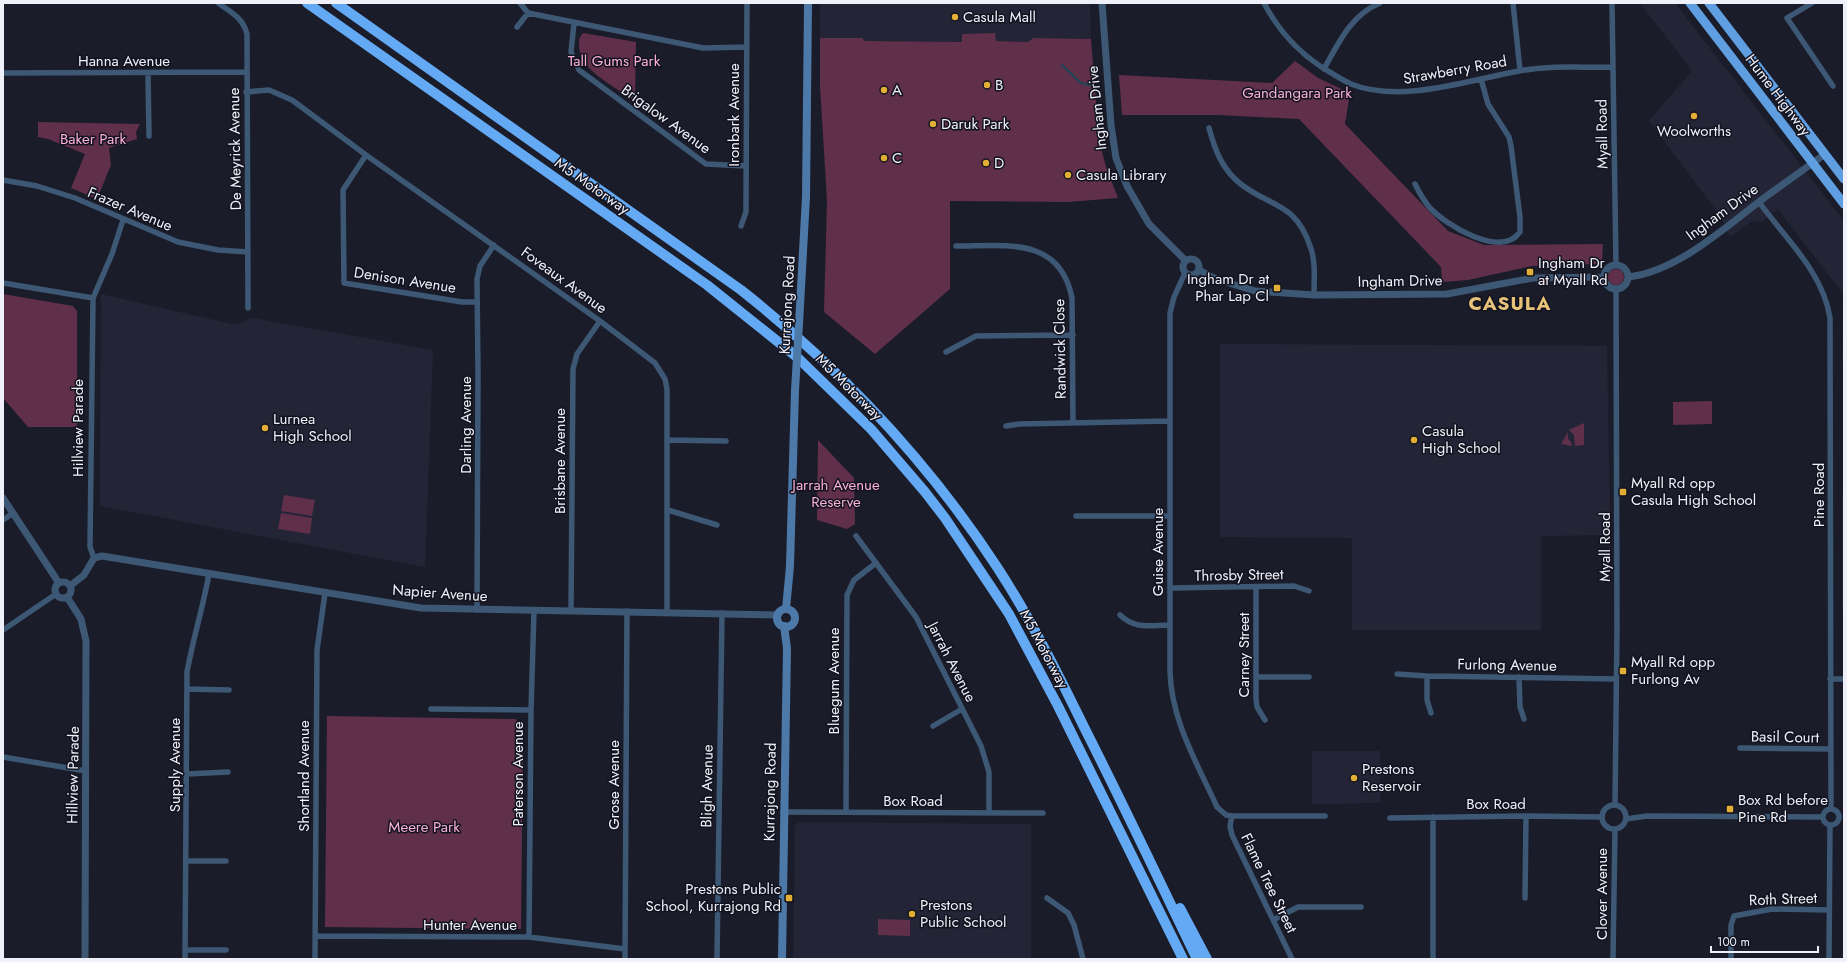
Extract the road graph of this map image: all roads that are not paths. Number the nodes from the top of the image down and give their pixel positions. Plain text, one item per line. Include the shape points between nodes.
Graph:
1 (218, 3) edge
2 (307, 3) edge
3 (336, 3) edge
4 (520, 3) edge
5 (747, 3) edge
6 (808, 3) edge
7 (1102, 3) edge
8 (1264, 3) edge
9 (1380, 3) edge
10 (1513, 3) edge
11 (1612, 3) edge
12 (1690, 3) edge
13 (1709, 3) edge
14 (1812, 3) edge
15 (528, 13) junction
16 (574, 23) junction
17 (518, 27) dead end
18 (747, 47) junction
19 (1613, 67) junction
20 (1324, 69) junction
21 (1520, 70) junction
22 (246, 72) junction
23 (3, 73) edge
24 (148, 73) junction
25 (1481, 79) junction
26 (1832, 86) dead end
27 (246, 92) junction
28 (1209, 128) dead end
29 (149, 136) dead end
30 (1825, 154) junction
31 (366, 155) junction
32 (1812, 163) junction
33 (746, 166) junction
34 (1844, 179) edge
35 (3, 180) edge
36 (1415, 184) dead end
37 (1759, 202) junction
38 (1844, 204) edge
39 (123, 220) junction
40 (742, 226) dead end
41 (494, 244) junction
42 (956, 246) dead end
43 (248, 252) junction
44 (1185, 260) junction
45 (1616, 265) junction
46 (1199, 270) junction
47 (1185, 273) junction
48 (1604, 277) junction
49 (1628, 277) junction
50 (3, 283) edge
51 (1616, 289) junction
52 (1314, 295) junction
53 (93, 298) junction
54 (477, 302) junction
55 (248, 308) dead end
56 (600, 321) junction
57 (1073, 335) junction
58 (946, 352) dead end
59 (1169, 421) junction
60 (1073, 423) junction
61 (1006, 426) dead end
62 (667, 440) junction
63 (726, 441) dead end
64 (3, 498) edge
65 (668, 510) junction
66 (13, 513) junction
67 (1076, 516) dead end
68 (1170, 516) junction
69 (3, 520) edge
70 (717, 526) dead end
71 (856, 536) dead end
72 (94, 558) junction
73 (876, 563) junction
74 (209, 574) junction
75 (59, 583) junction
76 (70, 586) junction
77 (1170, 588) junction
78 (1256, 588) junction
79 (1308, 591) dead end
80 (325, 593) junction
81 (56, 594) junction
82 (67, 597) junction
83 (786, 609) junction
84 (477, 610) junction
85 (571, 610) junction
86 (534, 611) junction
87 (627, 611) junction
88 (667, 612) junction
89 (722, 613) junction
90 (778, 615) junction
91 (1120, 615) dead end
92 (1170, 625) junction
93 (784, 626) junction
94 (3, 630) edge
95 (1397, 674) dead end
96 (1427, 676) junction
97 (1256, 677) junction
98 (1309, 677) dead end
99 (1519, 677) junction
100 (1616, 678) junction
101 (1830, 679) junction
102 (1844, 679) edge
103 (187, 689) junction
104 (229, 690) dead end
105 (431, 709) dead end
106 (962, 709) junction
107 (531, 710) junction
108 (1431, 713) dead end
109 (1265, 720) dead end
110 (1524, 720) dead end
111 (933, 726) dead end
112 (1740, 748) dead end
113 (1829, 749) junction
114 (3, 757) edge
115 (86, 771) junction
116 (228, 772) dead end
117 (187, 774) junction
118 (1114, 787) junction
119 (1615, 805) junction
120 (1831, 809) junction
121 (783, 812) junction
122 (846, 812) junction
123 (989, 813) junction
124 (1043, 813) dead end
125 (1232, 816) junction
126 (1325, 816) dead end
127 (1433, 816) junction
128 (1526, 816) junction
129 (1602, 817) junction
130 (1842, 817) edge
131 (1390, 818) dead end
132 (1822, 818) junction
133 (1626, 819) junction
134 (1830, 826) junction
135 (1614, 829) junction
136 (186, 861) junction
137 (226, 861) dead end
138 (1047, 898) dead end
139 (1525, 898) dead end
140 (1361, 907) dead end
141 (1829, 910) junction
142 (1273, 920) junction
143 (315, 936) junction
144 (529, 937) junction
145 (625, 949) junction
146 (185, 950) junction
147 (226, 950) dead end
148 (85, 959) edge
149 (185, 959) edge
150 (315, 959) edge
151 (625, 959) edge
152 (717, 959) edge
153 (782, 959) edge
154 (1083, 959) edge
155 (1183, 959) edge
156 (1197, 959) edge
157 (1207, 959) edge
158 (1292, 959) edge
159 (1433, 959) edge
160 (1613, 959) edge
161 (1731, 959) edge
162 (1829, 959) edge

1 - 22 street, De Meyrick Avenue via 240,18 244,24 247,34
2 - 155 highway, M5 Motorway via 707,285 797,357 871,429 945,518 1009,614 1058,706
3 - 118 highway, M5 Motorway via 735,286 782,322 847,381 924,466 997,567 1040,640
4 - 15 street
5 - 18 street, Ironbark Avenue
6 - 83 main road, Kurrajong Road, bridge via 806,197
7 - 44 street, Ingham Drive via 1102,27 1116,158 1127,186 1149,224
8 - 20 street, Strawberry Road via 1288,38
9 - 20 street via 1355,19
10 - 21 street
11 - 19 street, Myall Road
12 - 32 highway, Hume Highway
13 - 30 highway, Hume Highway
14 - 26 street via 1787,18
15 - 16 street
15 - 17 street
16 - 18 street via 703,48
16 - 33 street, Brigalow Avenue via 571,52 579,70 706,164
18 - 33 street, Ironbark Avenue
19 - 21 street, Strawberry Road
19 - 45 street, Myall Road
20 - 25 street, Strawberry Road via 1352,84 1396,92
21 - 25 street, Strawberry Road
22 - 24 street, Hanna Avenue
22 - 27 street, De Meyrick Avenue
23 - 24 street, Hanna Avenue
24 - 29 street
25 - 36 street via 1488,104 1509,137 1520,232 1510,240 1494,241 1460,231 1430,208
27 - 31 street, Foveaux Avenue via 269,90 292,100
27 - 43 street, De Meyrick Avenue
28 - 52 street via 1218,159 1228,172 1250,191 1283,208 1300,225 1311,246
30 - 32 street, Ingham Drive
30 - 34 highway, Hume Highway
31 - 41 street, Foveaux Avenue
31 - 54 street, Denison Avenue via 343,190 344,283 462,302
32 - 37 street, Ingham Drive
32 - 38 highway, Hume Highway
33 - 40 street, Ironbark Avenue via 746,212
35 - 39 street, Frazer Avenue via 37,186 75,198
37 - 49 street, Ingham Drive via 1670,265
37 - 101 street, Pine Road via 1812,271 1826,298 1830,318
39 - 43 street, Frazer Avenue via 178,242 218,250
39 - 53 street
41 - 54 street, Darling Avenue via 478,272
41 - 56 street, Foveaux Avenue
42 - 57 street, Randwick Close via 1020,246 1031,248 1049,258 1063,273 1071,290
43 - 55 street, De Meyrick Avenue
44 - 46 street via 1195,259 1199,264
44 - 47 street via 1182,267
45 - 48 street via 1606,269
45 - 49 street via 1624,268
46 - 47 street via 1196,274
46 - 52 street, Ingham Drive via 1216,279 1255,291
47 - 59 street, Guise Avenue via 1170,313
48 - 51 street via 1607,286
48 - 52 street, Ingham Drive via 1533,278 1447,294
49 - 51 street via 1623,286
50 - 53 street
51 - 100 street, Myall Road
53 - 72 street, Hillview Parade via 90,547
54 - 84 street, Darling Avenue
56 - 62 street, Foveaux Avenue via 655,363 665,379 668,389
56 - 85 street, Brisbane Avenue via 577,354 573,370
57 - 58 street via 976,336
57 - 60 street, Randwick Close
59 - 60 street
59 - 68 street, Guise Avenue
60 - 61 street
62 - 63 street
62 - 65 street, Foveaux Avenue
64 - 66 street
65 - 70 street
65 - 88 street, Foveaux Avenue
66 - 69 street
66 - 75 street
67 - 68 street
68 - 77 street, Guise Avenue
71 - 73 street, Jarrah Avenue
72 - 74 street, Napier Avenue via 102,556
72 - 76 street via 84,575
73 - 106 street, Jarrah Avenue via 916,616
73 - 122 street, Bluegum Avenue via 856,578 847,595
74 - 80 street, Napier Avenue
74 - 103 street, Supply Avenue via 190,655
75 - 76 street via 64,582
75 - 81 street
76 - 82 street
77 - 78 street, Throsby Street
77 - 92 street, Guise Avenue
78 - 79 street, Throsby Street via 1294,586
78 - 97 street, Carney Street
80 - 84 street, Napier Avenue via 415,608
80 - 143 street, Shortland Avenue via 316,657
81 - 82 street
81 - 94 street
82 - 115 street, Hillview Parade via 81,619 86,641
83 - 90 main road
83 - 93 main road via 792,611 794,618 791,624
84 - 86 street, Napier Avenue
85 - 86 street, Napier Avenue
85 - 87 street, Napier Avenue
86 - 107 street, Paterson Avenue
87 - 88 street, Napier Avenue
87 - 145 street, Grose Avenue
88 - 89 street, Napier Avenue
89 - 90 street, Napier Avenue
89 - 152 street, Bligh Avenue
90 - 93 main road via 778,622
91 - 92 street via 1129,623 1136,625
92 - 125 street, Guise Avenue via 1170,692 1179,724 1217,807 1226,815
93 - 121 main road, Kurrajong Road via 788,648
95 - 96 street, Furlong Avenue
96 - 99 street, Furlong Avenue
96 - 108 street via 1427,700
97 - 98 street
97 - 109 street, Carney Street via 1257,706
99 - 100 street, Furlong Avenue
99 - 110 street via 1520,707
100 - 119 street, Myall Road
101 - 102 street
101 - 113 street, Pine Road
103 - 104 street
103 - 117 street, Supply Avenue
105 - 107 street
106 - 111 street
106 - 123 street, Jarrah Avenue via 987,762
107 - 144 street, Paterson Avenue
112 - 113 street, Basil Court
113 - 120 street, Pine Road
114 - 115 street
115 - 148 street, Hillview Parade
116 - 117 street
117 - 136 street, Supply Avenue
118 - 156 highway, M5 Motorway
118 - 157 highway
119 - 129 street via 1605,810
119 - 133 street via 1625,811
120 - 130 street
120 - 132 street via 1825,811
121 - 122 street, Box Road
121 - 153 main road, Kurrajong Road
122 - 123 street, Box Road
123 - 124 street, Box Road
125 - 126 street
125 - 142 street, Flame Tree Street via 1232,836
127 - 128 street, Box Road
127 - 131 street, Box Road
127 - 159 street
128 - 129 street, Box Road
128 - 139 street
129 - 135 street via 1605,825
130 - 134 street via 1838,823
132 - 133 street via 1647,816
132 - 134 street
133 - 135 street via 1623,826
134 - 141 street
135 - 160 street, Clover Avenue
136 - 137 street
136 - 146 street, Supply Avenue
138 - 154 street via 1068,914 1074,925
140 - 142 street via 1298,907
141 - 161 street, Roth Street via 1772,909 1734,916 1731,925
141 - 162 street
142 - 158 street, Flame Tree Street
143 - 144 street, Hunter Avenue
143 - 150 street, Shortland Avenue
144 - 145 street, Hunter Avenue
145 - 151 street, Grose Avenue
146 - 147 street
146 - 149 street, Supply Avenue

